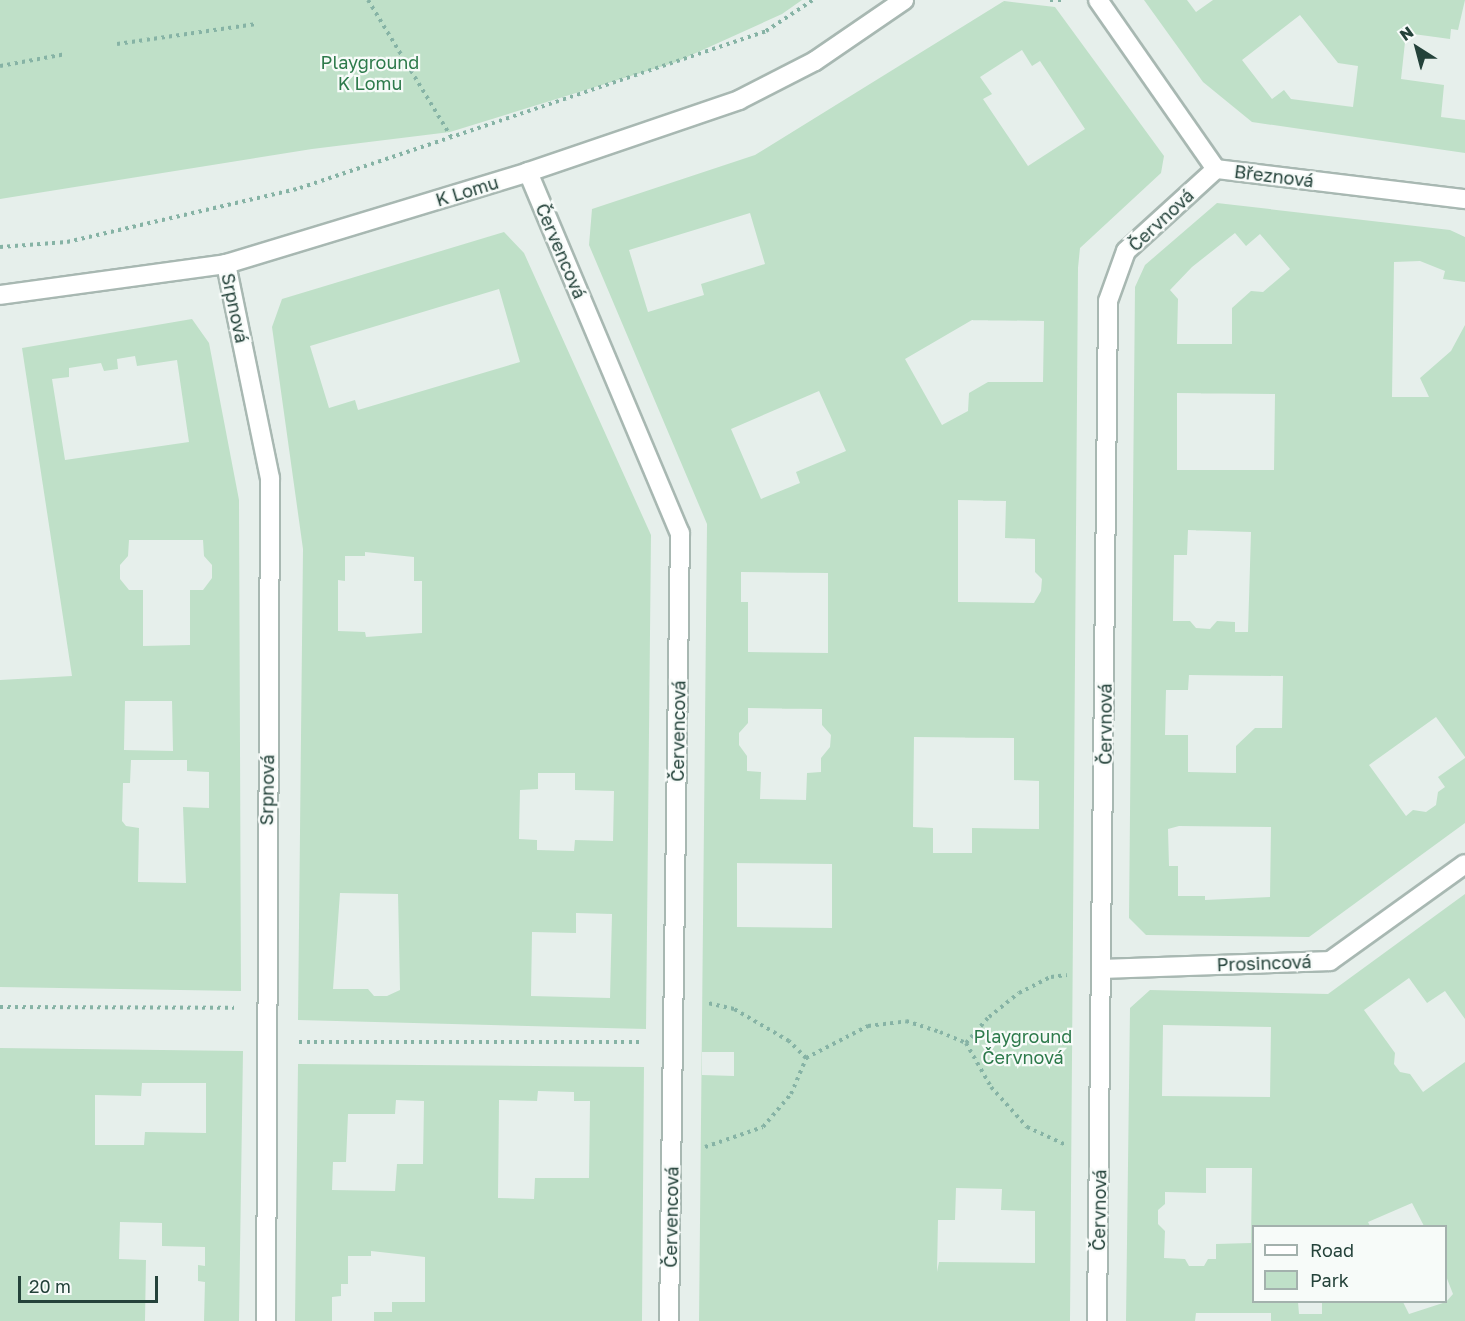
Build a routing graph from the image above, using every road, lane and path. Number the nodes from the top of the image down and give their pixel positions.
1 (368, 0) edge
2 (813, 0) edge
3 (904, 0) edge
4 (1050, 0) edge
5 (1063, 0) edge
6 (1098, 0) edge
7 (255, 24) dead end
8 (117, 44) dead end
9 (66, 54) dead end
10 (0, 66) edge
11 (452, 138) junction
12 (1216, 169) junction
13 (528, 172) junction
14 (1465, 199) edge
15 (0, 247) edge
16 (226, 264) junction
17 (0, 295) edge
18 (1465, 864) edge
19 (1104, 969) junction
20 (674, 1001) junction
21 (0, 1007) edge
22 (265, 1008) junction
23 (267, 1042) junction
24 (673, 1042) junction
25 (966, 1043) junction
26 (806, 1058) junction
27 (1100, 1151) junction
28 (672, 1154) junction
29 (266, 1321) edge
30 (669, 1321) edge
31 (1097, 1321) edge

1 - 11 path
2 - 11 path
3 - 13 street, K Lomu
4 - 5 path
6 - 12 street, Březnová
7 - 8 path
9 - 10 path
11 - 15 path
12 - 14 street, Březnová
12 - 19 street, Červnová
13 - 16 street, K Lomu
13 - 20 street, Červencová
16 - 17 street, K Lomu
16 - 22 street, Srpnová
18 - 19 street, Prosincová
19 - 25 path
19 - 27 street, Červnová
20 - 24 street, Červencová
20 - 26 path
21 - 22 path
22 - 23 street, Srpnová
23 - 24 path
23 - 29 street, Srpnová
24 - 28 street, Červencová
25 - 26 path
25 - 27 path
26 - 28 path
27 - 31 street, Červnová
28 - 30 street, Červencová

